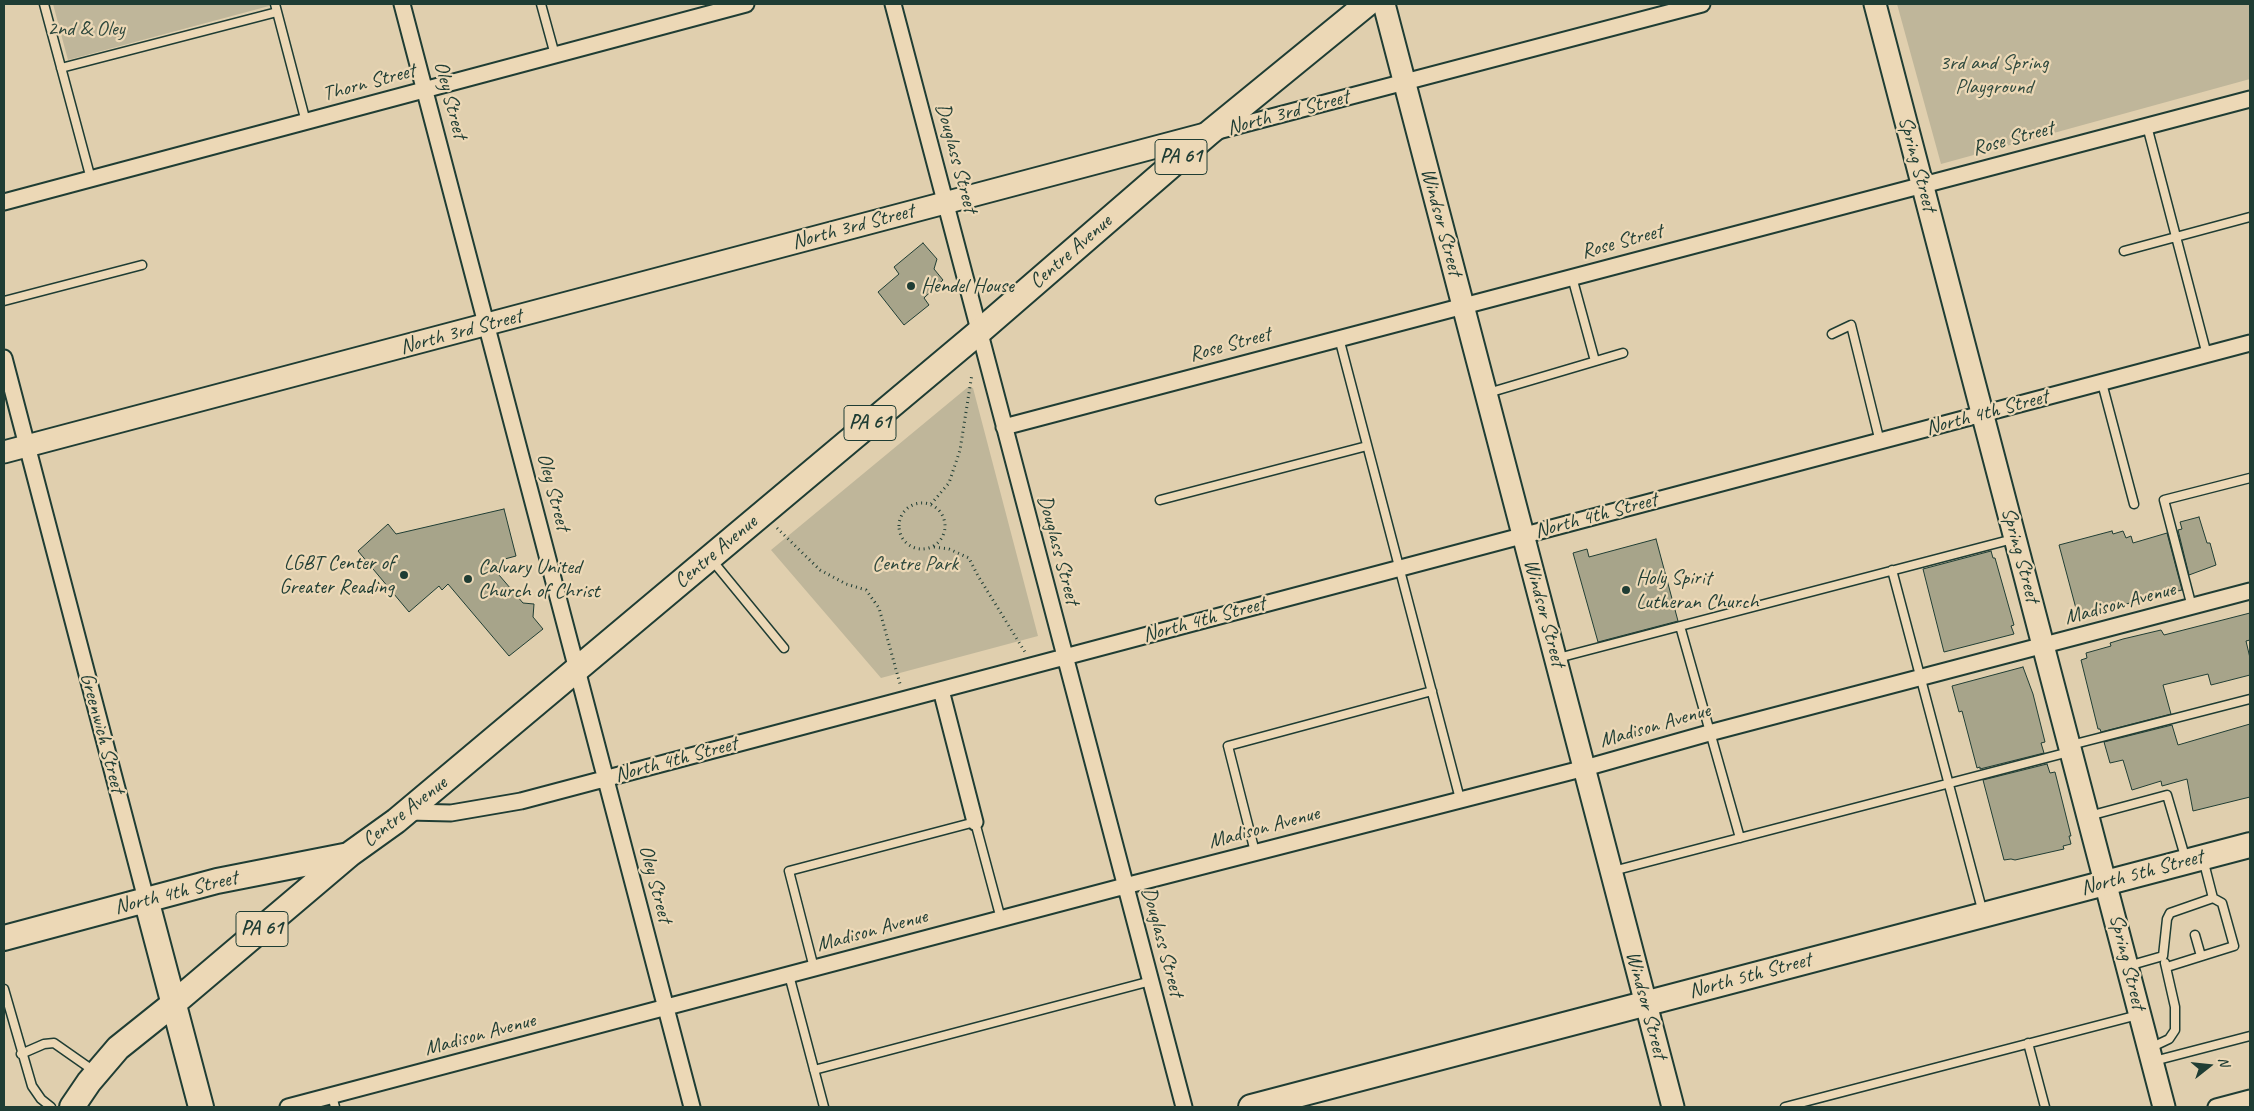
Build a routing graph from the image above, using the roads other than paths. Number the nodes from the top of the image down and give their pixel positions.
1 (44, 4) edge
2 (275, 4) edge
3 (402, 4) edge
4 (541, 4) edge
5 (746, 4) edge
6 (893, 4) edge
7 (1367, 4) edge
8 (1384, 4) edge
9 (1702, 4) edge
10 (1875, 4) edge
11 (277, 12) junction
12 (555, 55) junction
13 (61, 68) junction
14 (1404, 82) junction
15 (425, 90) junction
16 (2250, 99) edge
17 (306, 122) junction
18 (2147, 126) junction
19 (1209, 133) junction
20 (91, 179) junction
21 (1923, 185) junction
22 (4, 202) edge
23 (945, 202) junction
24 (2250, 217) edge
25 (2176, 238) junction
26 (2124, 251) dead end
27 (142, 265) dead end
28 (1572, 277) junction
29 (4, 301) edge
30 (1463, 306) junction
31 (487, 325) junction
32 (979, 332) junction
33 (1832, 334) dead end
34 (1339, 338) junction
35 (2250, 343) edge
36 (1623, 353) dead end
37 (2207, 355) junction
38 (4, 358) edge
39 (1595, 361) junction
40 (2102, 383) junction
41 (1486, 394) junction
42 (1983, 414) junction
43 (1004, 426) junction
44 (1880, 442) junction
45 (27, 446) junction
46 (1367, 446) junction
47 (4, 452) edge
48 (2250, 478) edge
49 (1160, 500) dead end
50 (2134, 504) dead end
51 (1523, 535) junction
52 (2015, 538) junction
53 (710, 558) junction
54 (1399, 568) junction
55 (1892, 570) junction
56 (2250, 591) edge
57 (2192, 607) junction
58 (1680, 626) junction
59 (2044, 645) junction
60 (784, 648) dead end
61 (1064, 657) junction
62 (1556, 658) junction
63 (577, 669) junction
64 (1920, 678) junction
65 (941, 690) junction
66 (1432, 691) junction
67 (2250, 699) edge
68 (1709, 733) junction
69 (2070, 748) junction
70 (1585, 768) junction
71 (606, 779) junction
72 (1948, 783) junction
73 (1460, 799) junction
74 (408, 812) junction
75 (2088, 816) junction
76 (976, 822) junction
77 (1740, 838) junction
78 (2250, 845) edge
79 (1255, 852) junction
80 (350, 854) junction
81 (2194, 860) junction
82 (1612, 872) junction
83 (2106, 883) junction
84 (1125, 886) junction
85 (2213, 898) junction
86 (146, 899) junction
87 (1984, 915) junction
88 (1001, 919) junction
89 (2195, 936) dead end
90 (4, 938) edge
91 (2164, 956) junction
92 (2201, 956) junction
93 (2128, 966) junction
94 (2167, 967) junction
95 (814, 968) junction
96 (789, 975) junction
97 (1151, 981) junction
98 (4, 989) edge
99 (1646, 1003) junction
100 (174, 1004) junction
101 (665, 1008) junction
102 (2140, 1014) junction
103 (2250, 1036) edge
104 (2028, 1044) junction
105 (22, 1054) junction
106 (2150, 1055) junction
107 (814, 1070) junction
108 (97, 1072) junction
109 (2250, 1098) edge
110 (333, 1102) edge
111 (51, 1107) edge
112 (72, 1107) edge
113 (201, 1107) edge
114 (288, 1107) edge
115 (692, 1107) edge
116 (824, 1107) edge
117 (1184, 1107) edge
118 (1251, 1107) edge
119 (1673, 1107) edge
120 (1785, 1107) edge
121 (2045, 1107) edge
122 (2164, 1107) edge
123 (2216, 1107) edge

1 - 13 lane
2 - 11 lane
3 - 15 street, Oley Street
4 - 12 lane
5 - 12 street, Thorn Street
6 - 23 street, Douglass Street
7 - 19 main road, Centre Avenue / PA 61
8 - 14 main road, Windsor Street
9 - 14 street, North 3rd Street
10 - 21 main road, Spring Street
11 - 13 lane
11 - 17 lane
12 - 15 street, Thorn Street
13 - 20 lane
14 - 19 street, North 3rd Street
14 - 30 main road, Windsor Street
15 - 17 street, Thorn Street
15 - 31 street, Oley Street
16 - 18 street, Rose Street
17 - 20 street, Thorn Street
18 - 21 street, Rose Street
18 - 25 lane
19 - 23 main road, North 3rd Street
19 - 32 main road, Centre Avenue / PA 61
20 - 22 street, Thorn Street
21 - 28 street, Rose Street
21 - 42 main road, Spring Street
23 - 31 main road, North 3rd Street
23 - 32 street, Douglass Street
24 - 25 lane
25 - 26 lane
25 - 37 lane
27 - 29 lane
28 - 30 street, Rose Street
28 - 39 lane
30 - 34 street, Rose Street
30 - 41 main road, Windsor Street
31 - 45 main road, North 3rd Street
31 - 63 street, Oley Street
32 - 43 street, Douglass Street
32 - 53 main road, Centre Avenue / PA 61
33 - 44 lane
34 - 43 street, Rose Street
34 - 46 lane
35 - 37 street, North 4th Street
36 - 39 lane
37 - 40 street, North 4th Street
38 - 45 street, Greenwich Street
39 - 41 lane
40 - 42 street, North 4th Street
40 - 50 lane
41 - 51 main road, Windsor Street
42 - 44 street, North 4th Street
42 - 52 main road, Spring Street
43 - 61 street, Douglass Street
44 - 51 street, North 4th Street
45 - 47 main road, North 3rd Street
45 - 86 street, Greenwich Street
46 - 49 lane
46 - 54 lane
48 - 57 lane
51 - 54 street, North 4th Street
51 - 62 main road, Windsor Street
52 - 55 lane
52 - 59 main road, Spring Street
53 - 60 lane
53 - 63 main road, Centre Avenue / PA 61
54 - 61 street, North 4th Street
54 - 66 lane
55 - 58 lane
55 - 64 lane
56 - 57 street, Madison Avenue
57 - 59 street, Madison Avenue
58 - 62 lane
58 - 68 lane
59 - 64 street, Madison Avenue
59 - 69 main road, Spring Street
61 - 65 street, North 4th Street
61 - 84 street, Douglass Street
62 - 70 main road, Windsor Street
63 - 71 street, Oley Street
63 - 74 main road, Centre Avenue / PA 61
64 - 68 street, Madison Avenue
64 - 72 lane
65 - 71 street, North 4th Street
65 - 76 street
66 - 73 lane
66 - 79 lane
67 - 69 lane
68 - 70 street, Madison Avenue
68 - 77 lane
69 - 72 lane
69 - 75 main road, Spring Street
70 - 73 street, Madison Avenue
70 - 82 main road, Windsor Street
71 - 74 street, North 4th Street
71 - 101 street, Oley Street
72 - 77 lane
72 - 87 lane
73 - 79 street, Madison Avenue
74 - 80 main road, Centre Avenue / PA 61
75 - 81 lane
75 - 83 main road, Spring Street
76 - 88 lane
76 - 95 lane
77 - 82 lane
78 - 81 main road, North 5th Street
79 - 84 street, Madison Avenue
80 - 86 main road, North 4th Street / PA 61
80 - 100 main road, Centre Avenue / PA 61
81 - 83 main road, North 5th Street
81 - 85 lane
82 - 99 main road, Windsor Street
83 - 87 main road, North 5th Street
83 - 93 main road, Spring Street
84 - 88 street, Madison Avenue
84 - 97 street, Douglass Street
85 - 91 lane
85 - 92 lane
86 - 90 main road, North 4th Street
86 - 100 main road, Greenwich Street
87 - 99 main road, North 5th Street
88 - 95 street, Madison Avenue
89 - 92 lane
91 - 93 lane
91 - 94 lane
92 - 94 lane
93 - 102 main road, Spring Street
94 - 106 lane
95 - 96 street, Madison Avenue
96 - 101 street, Madison Avenue
96 - 107 lane
97 - 107 lane
97 - 117 street, Douglass Street
98 - 105 lane
99 - 118 main road, North 5th Street
99 - 119 main road, Windsor Street
100 - 108 main road, Centre Avenue
100 - 113 main road, Greenwich Street
101 - 110 street, Madison Avenue
101 - 115 street, Oley Street
102 - 104 lane
102 - 106 main road, Spring Street
103 - 106 lane
104 - 120 lane
104 - 121 lane
105 - 108 lane
105 - 111 lane
106 - 122 main road, Spring Street
107 - 116 lane
108 - 112 main road, Centre Avenue
109 - 123 street
110 - 114 street, Madison Avenue

